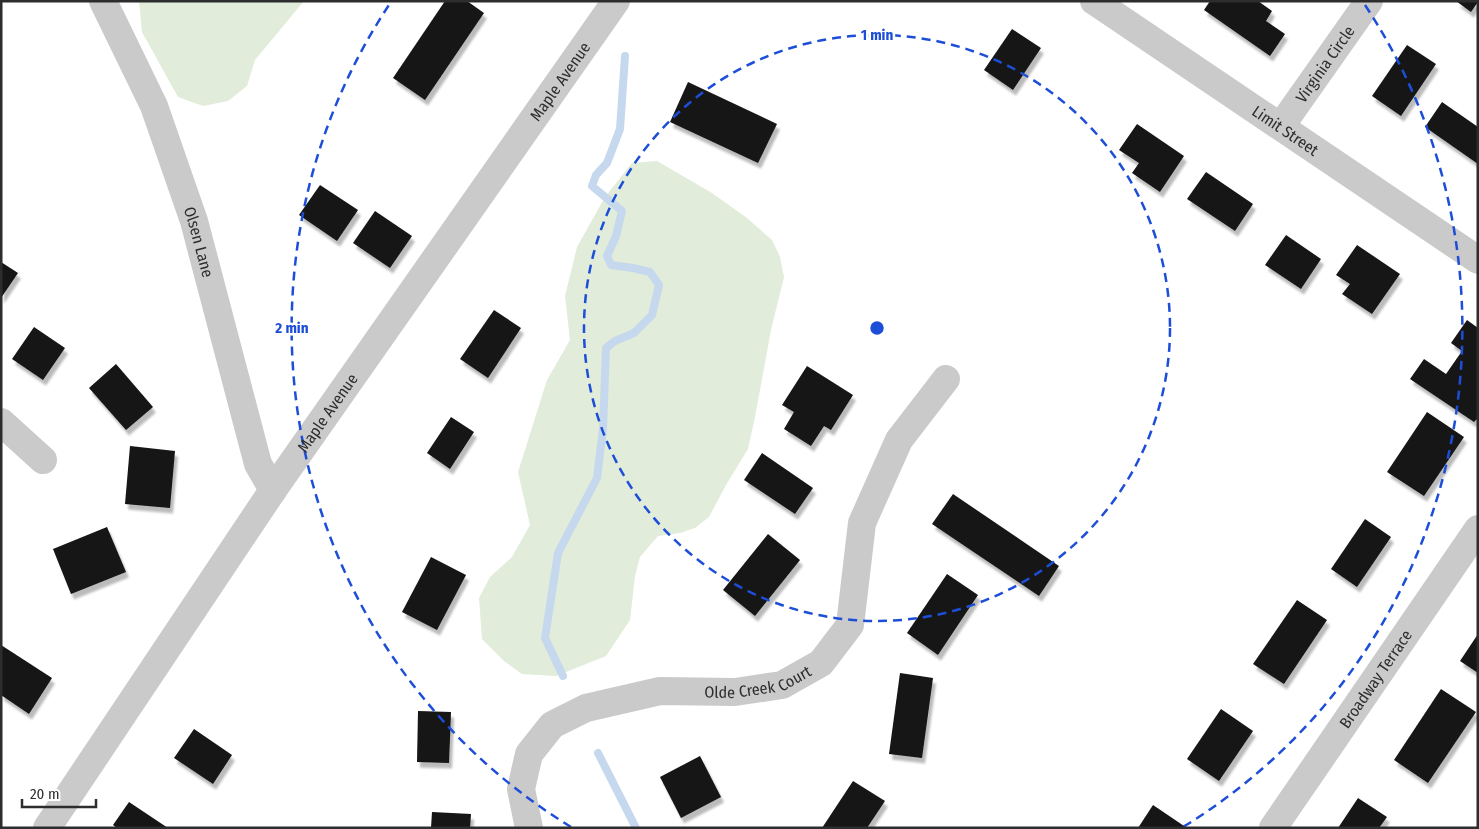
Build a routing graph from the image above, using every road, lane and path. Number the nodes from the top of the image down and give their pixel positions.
1 (103, 1) edge
2 (616, 1) edge
3 (1094, 1) edge
4 (1369, 1) edge
5 (1281, 126) junction
6 (1478, 260) edge
7 (946, 379) dead end
8 (1, 422) edge
9 (43, 460) dead end
10 (273, 490) junction
11 (1478, 529) edge
12 (47, 828) edge
13 (529, 828) edge
14 (1272, 828) edge

1 - 10 street, Olsen Lane
2 - 10 street, Maple Avenue
3 - 5 street, Limit Street
4 - 5 street, Virginia Circle
5 - 6 street, Limit Street
7 - 13 street, Olde Creek Court
8 - 9 street
10 - 12 street, Maple Avenue
11 - 14 street, Broadway Terrace

